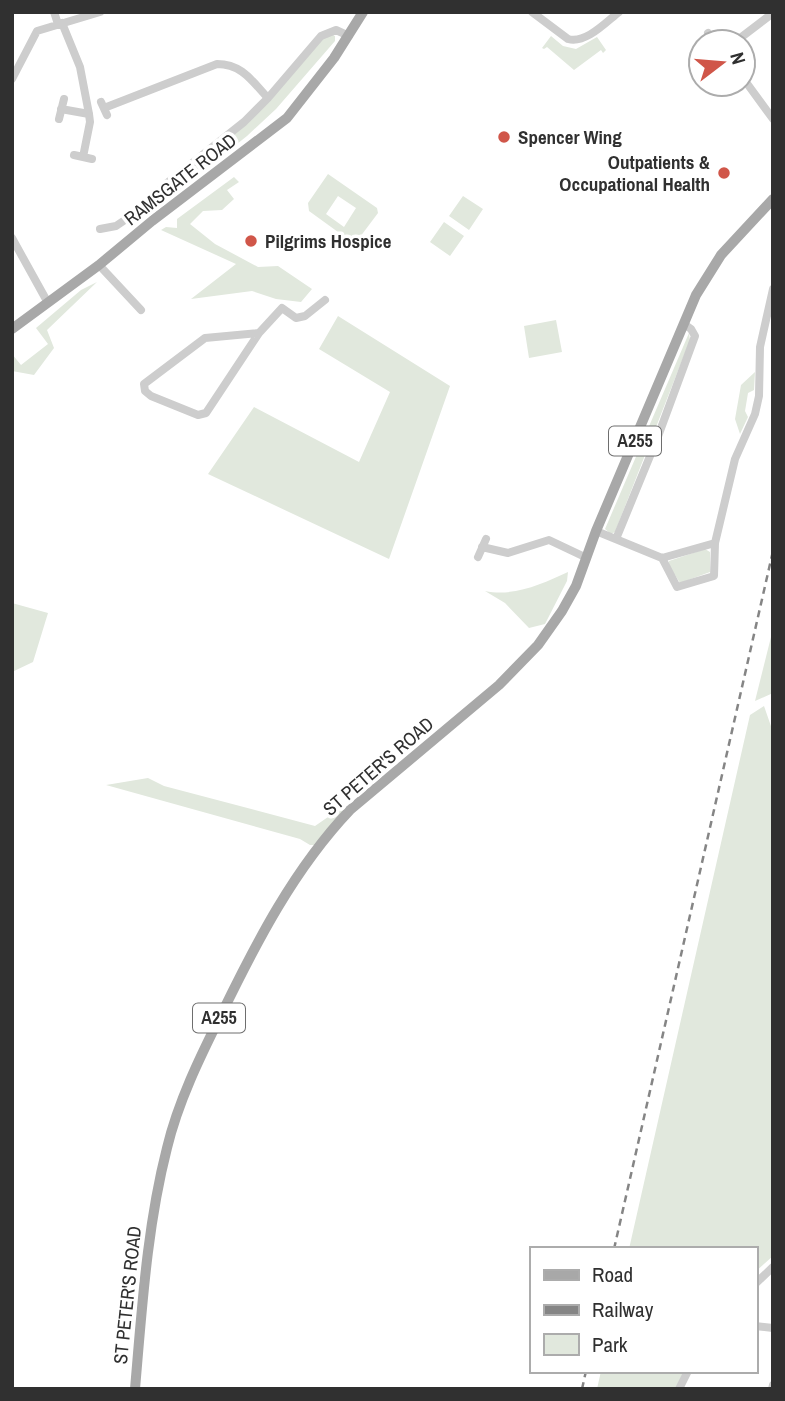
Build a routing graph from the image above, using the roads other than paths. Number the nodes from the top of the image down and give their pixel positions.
1 (54, 12) edge
2 (100, 12) edge
3 (363, 12) edge
4 (532, 12) edge
5 (619, 12) edge
6 (773, 13) edge
7 (60, 24) junction
8 (753, 28) edge
9 (349, 36) junction
10 (12, 79) edge
11 (757, 97) edge
12 (268, 98) junction
13 (64, 99) dead end
14 (104, 108) dead end
15 (61, 109) junction
16 (89, 114) junction
17 (59, 119) dead end
18 (773, 119) edge
19 (83, 157) dead end
20 (773, 199) edge
21 (100, 229) dead end
22 (12, 238) edge
23 (99, 265) junction
24 (773, 289) edge
25 (325, 300) dead end
26 (48, 303) junction
27 (141, 310) dead end
28 (684, 324) junction
29 (12, 329) edge
30 (259, 333) junction
31 (596, 531) junction
32 (616, 539) junction
33 (715, 543) junction
34 (478, 556) dead end
35 (587, 558) junction
36 (662, 558) junction
37 (773, 1267) edge
38 (757, 1282) edge
39 (687, 1373) edge
40 (135, 1389) edge
41 (679, 1389) edge

1 - 7 street
2 - 7 street
3 - 9 main road, RAMSGATE ROAD
4 - 5 street
6 - 8 street
7 - 10 street
7 - 16 street
9 - 12 street, RAMSGATE ROAD
9 - 23 main road, RAMSGATE ROAD
11 - 18 street
12 - 14 street
12 - 21 street, RAMSGATE ROAD
13 - 15 street
15 - 16 street
15 - 17 street
16 - 19 street
20 - 28 main road, ST PETER'S ROAD / A255
22 - 26 street
23 - 26 main road, RAMSGATE ROAD
23 - 27 street
24 - 33 street
25 - 30 street
26 - 29 main road, RAMSGATE ROAD
28 - 31 main road, ST PETER'S ROAD / A255
28 - 32 street
30 - 30 street
31 - 32 street
31 - 35 main road, ST PETER'S ROAD / A255
32 - 36 street
33 - 36 street
33 - 36 street
34 - 35 street
35 - 40 main road, ST PETER'S ROAD / A255
37 - 38 street
39 - 41 street

